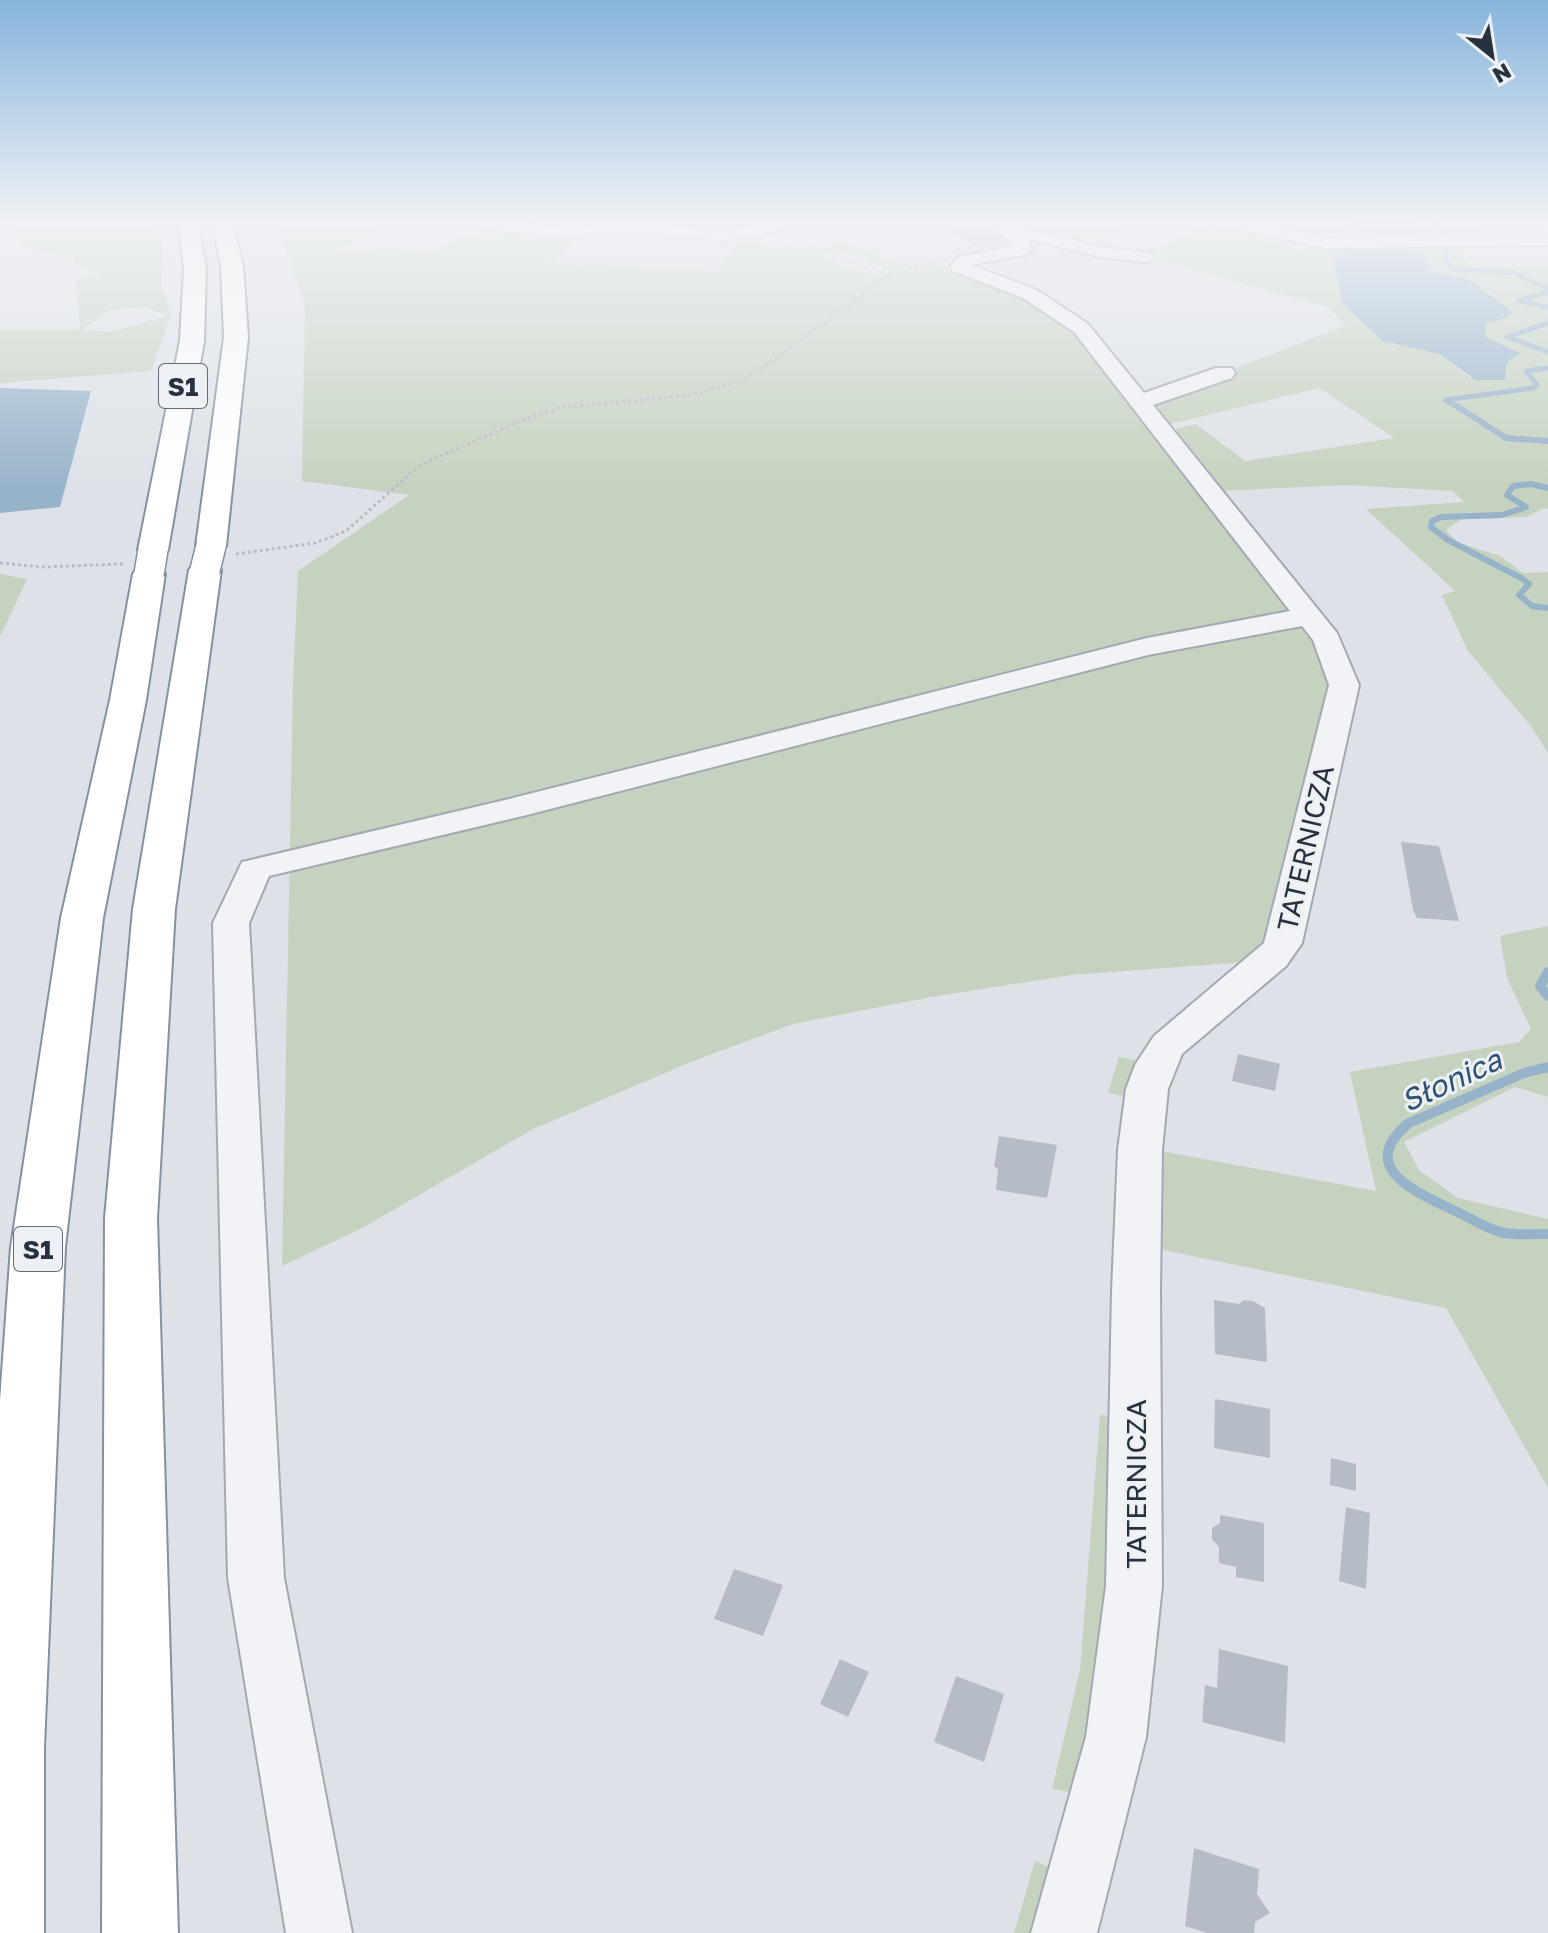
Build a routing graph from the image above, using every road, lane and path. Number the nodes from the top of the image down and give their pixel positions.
1 (193, 310) edge
2 (234, 310) edge
3 (841, 310) edge
4 (1056, 310) edge
5 (1224, 373) dead end
6 (1139, 402) junction
7 (215, 557) junction
8 (0, 563) edge
9 (146, 563) junction
10 (1308, 616) junction
11 (6, 1933) edge
12 (140, 1933) edge
13 (319, 1933) edge
14 (1064, 1933) edge

1 - 9 highway, S1
2 - 7 highway, S1
3 - 7 path
4 - 6 street, TATERNICZA
5 - 6 street
6 - 10 street, TATERNICZA
7 - 12 highway, S1
8 - 9 path
9 - 11 highway, S1
10 - 13 street
10 - 14 street, TATERNICZA

